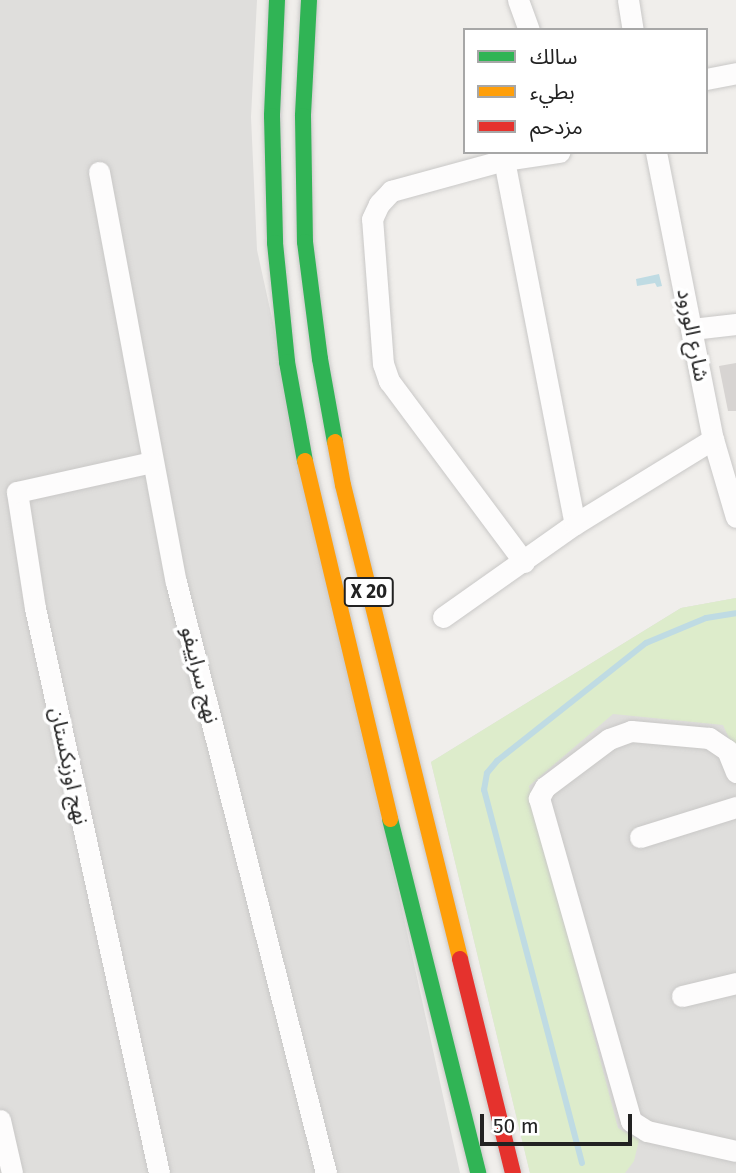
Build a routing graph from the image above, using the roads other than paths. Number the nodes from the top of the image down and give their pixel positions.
1 (277, 0) edge
2 (309, 0) edge
3 (518, 0) edge
4 (628, 0) edge
5 (528, 28) edge
6 (634, 28) edge
7 (736, 73) edge
8 (708, 79) edge
9 (545, 154) edge
10 (656, 154) edge
11 (504, 160) junction
12 (99, 172) dead end
13 (736, 324) edge
14 (692, 329) junction
15 (713, 439) junction
16 (152, 462) junction
17 (9, 489) edge
18 (736, 517) edge
19 (575, 524) junction
20 (524, 562) junction
21 (443, 617) dead end
22 (736, 772) edge
23 (736, 807) edge
24 (640, 837) dead end
25 (736, 983) edge
26 (682, 996) dead end
27 (0, 1120) edge
28 (736, 1151) edge
29 (12, 1173) edge
30 (159, 1173) edge
31 (326, 1173) edge
32 (478, 1173) edge
33 (513, 1173) edge

1 - 32 highway, X 20
2 - 33 highway, X 20
3 - 5 street
4 - 6 street
7 - 8 street
9 - 11 street
10 - 14 street, شارع الورود
11 - 19 street
11 - 20 street
12 - 16 street, نهج سراييفو
13 - 14 street
14 - 15 street, شارع الورود
15 - 18 street, شارع الورود
15 - 19 street
16 - 17 street, نهج اوزبكستان
16 - 31 street, نهج سراييفو
17 - 30 street, نهج اوزبكستان
19 - 20 street
20 - 21 street
22 - 28 street
23 - 24 street
25 - 26 street
27 - 29 street

